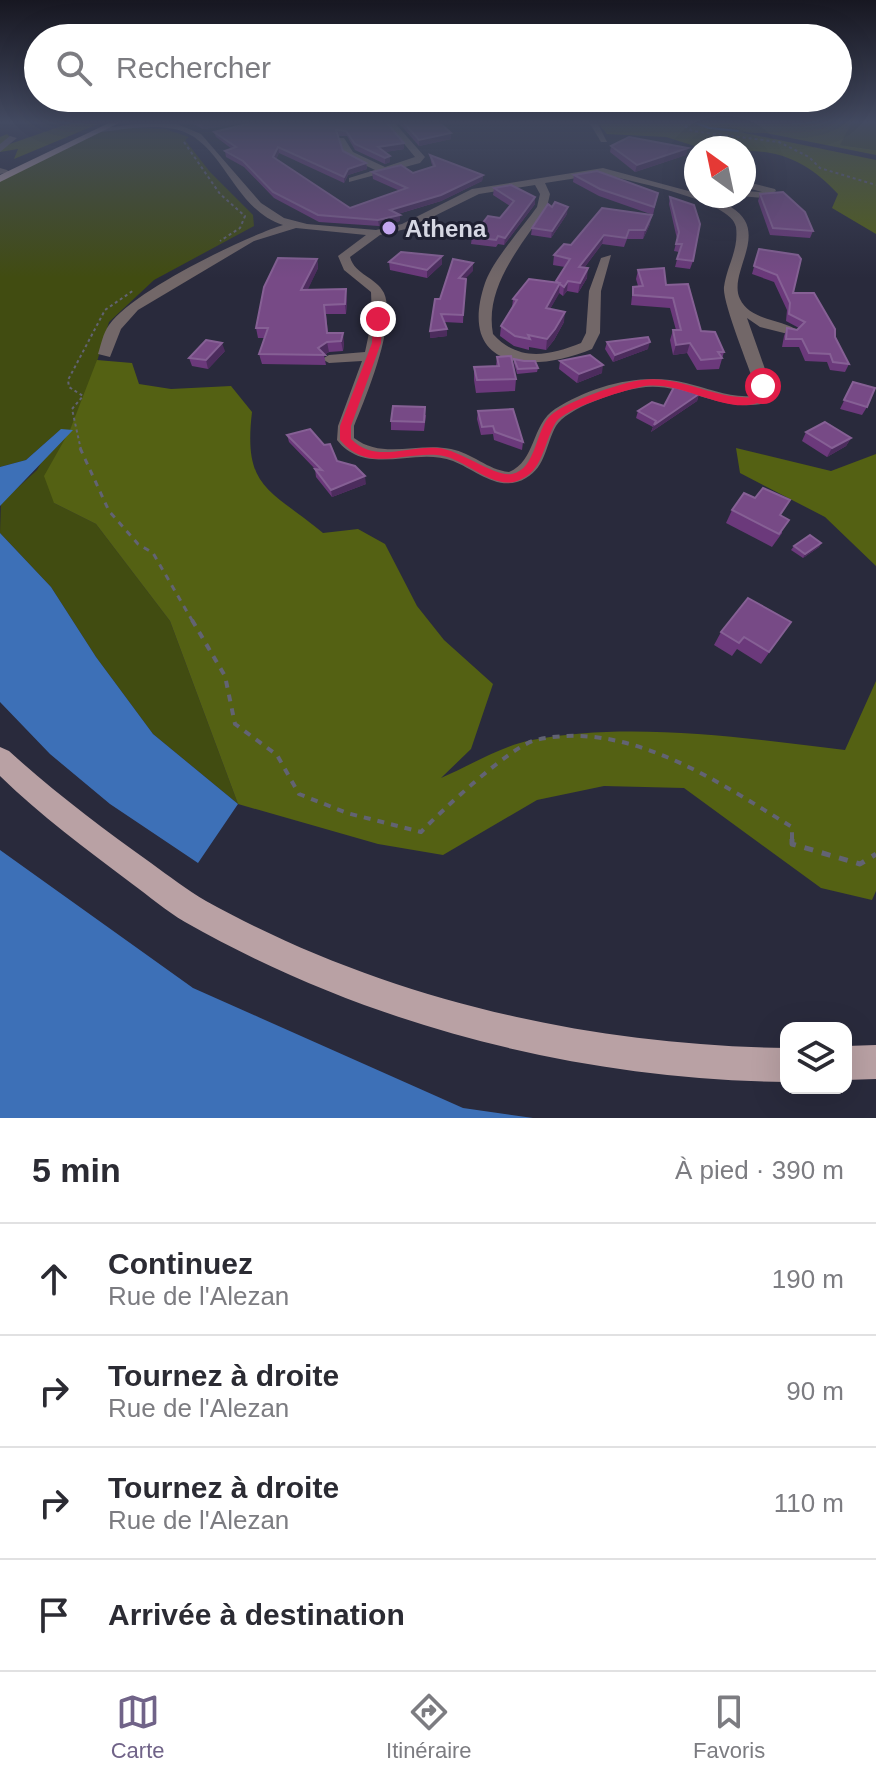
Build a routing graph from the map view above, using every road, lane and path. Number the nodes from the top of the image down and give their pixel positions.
1 (206, 174) edge
2 (229, 174) edge
3 (373, 174) edge
4 (580, 174) edge
5 (614, 174) edge
6 (840, 174) edge
7 (352, 180) dead end
8 (538, 180) junction
9 (876, 185) edge
10 (756, 186) edge
11 (684, 192) edge
12 (756, 194) edge
13 (729, 208) edge
14 (295, 225) junction
15 (376, 233) junction
16 (214, 244) dead end
17 (607, 258) dead end
18 (141, 286) dead end
19 (735, 305) junction
20 (792, 331) edge
21 (105, 354) dead end
22 (372, 356) junction
23 (329, 359) dead end
24 (0, 759) edge
25 (876, 854) edge
26 (876, 1062) edge
27 (852, 1063) edge
28 (780, 1065) edge

1 - 16 path
2 - 14 street
3 - 7 street
4 - 8 street
5 - 11 street
6 - 9 path
8 - 15 street
8 - 17 street
10 - 12 street
13 - 19 street
14 - 15 street
14 - 21 street
15 - 22 street
18 - 25 path
19 - 20 street
19 - 22 street
22 - 23 street
24 - 28 main road
26 - 27 main road

